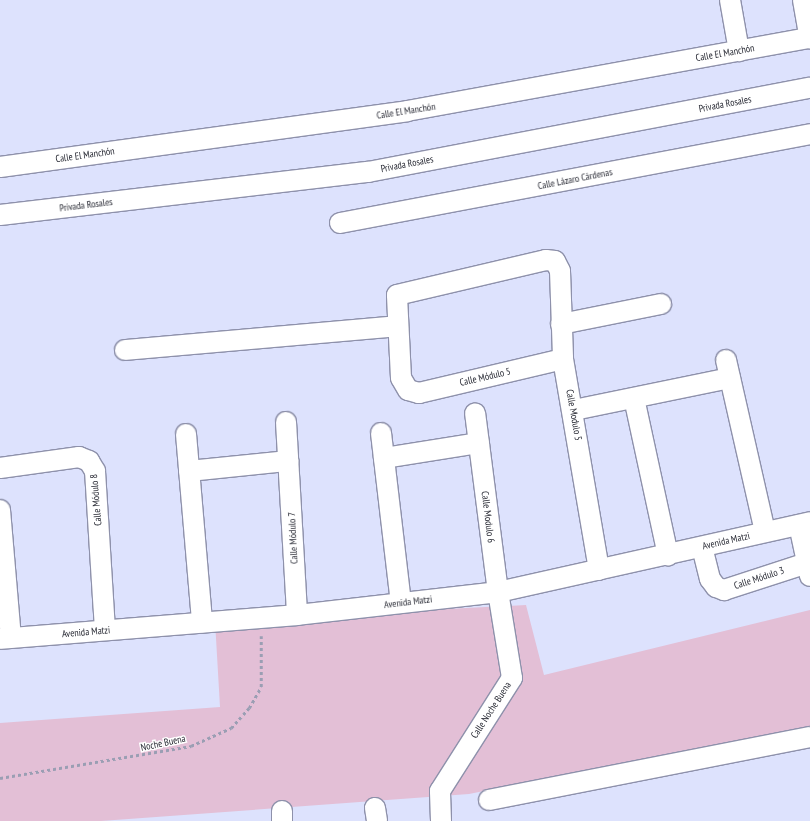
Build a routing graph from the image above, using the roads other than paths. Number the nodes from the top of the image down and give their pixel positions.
1 (730, 0) edge
2 (803, 0) edge
3 (810, 38) edge
4 (739, 51) junction
5 (810, 88) edge
6 (810, 134) edge
7 (0, 167) edge
8 (0, 215) edge
9 (340, 223) dead end
10 (661, 304) dead end
11 (561, 324) junction
12 (398, 326) junction
13 (125, 350) dead end
14 (563, 359) junction
15 (634, 398) junction
16 (574, 410) junction
17 (475, 413) dead end
18 (286, 422) dead end
19 (381, 432) dead end
20 (186, 434) dead end
21 (479, 443) junction
22 (384, 458) junction
23 (288, 461) junction
24 (0, 468) edge
25 (189, 471) junction
26 (0, 510) edge
27 (804, 524) edge
28 (765, 532) junction
29 (702, 547) junction
30 (668, 555) junction
31 (809, 569) edge
32 (599, 570) junction
33 (498, 592) junction
34 (401, 603) junction
35 (297, 615) junction
36 (202, 622) junction
37 (105, 630) junction
38 (6, 639) edge
39 (810, 737) edge
40 (489, 800) dead end
41 (441, 821) edge

1 - 4 street
2 - 3 street
3 - 4 street, Calle El Manchón
4 - 7 street, Calle El Manchón
5 - 8 street, Privada Rosales
6 - 9 street, Calle Lázaro Cárdenas
10 - 11 street
11 - 12 street, Calle Modulo 5
11 - 14 street, Calle Modulo 5
12 - 13 street
12 - 14 street, Calle Módulo 5
14 - 16 street, Calle Modulo 5
15 - 16 street
15 - 28 street
15 - 30 street
16 - 32 street, Calle Modulo 5
17 - 21 street, Calle Modulo 6
18 - 23 street, Calle Módulo 7
19 - 22 street
20 - 25 street
21 - 22 street
21 - 33 street, Calle Modulo 6
22 - 34 street
23 - 25 street
23 - 35 street, Calle Módulo 7
24 - 37 street, Calle Módulo 8
25 - 36 street
26 - 38 street
27 - 28 street, Avenida Matzi
27 - 31 street, Calle Módulo 3
28 - 29 street, Avenida Matzi
29 - 30 street, Avenida Matzi
29 - 31 street, Calle Módulo 3
30 - 32 street, Avenida Matzi
32 - 33 street, Avenida Matzi
33 - 34 street, Avenida Matzi
33 - 41 street, Calle Noche Buena
34 - 35 street, Avenida Matzi
35 - 36 street, Avenida Matzi
36 - 37 street, Avenida Matzi
37 - 38 street, Avenida Matzi
39 - 40 street

